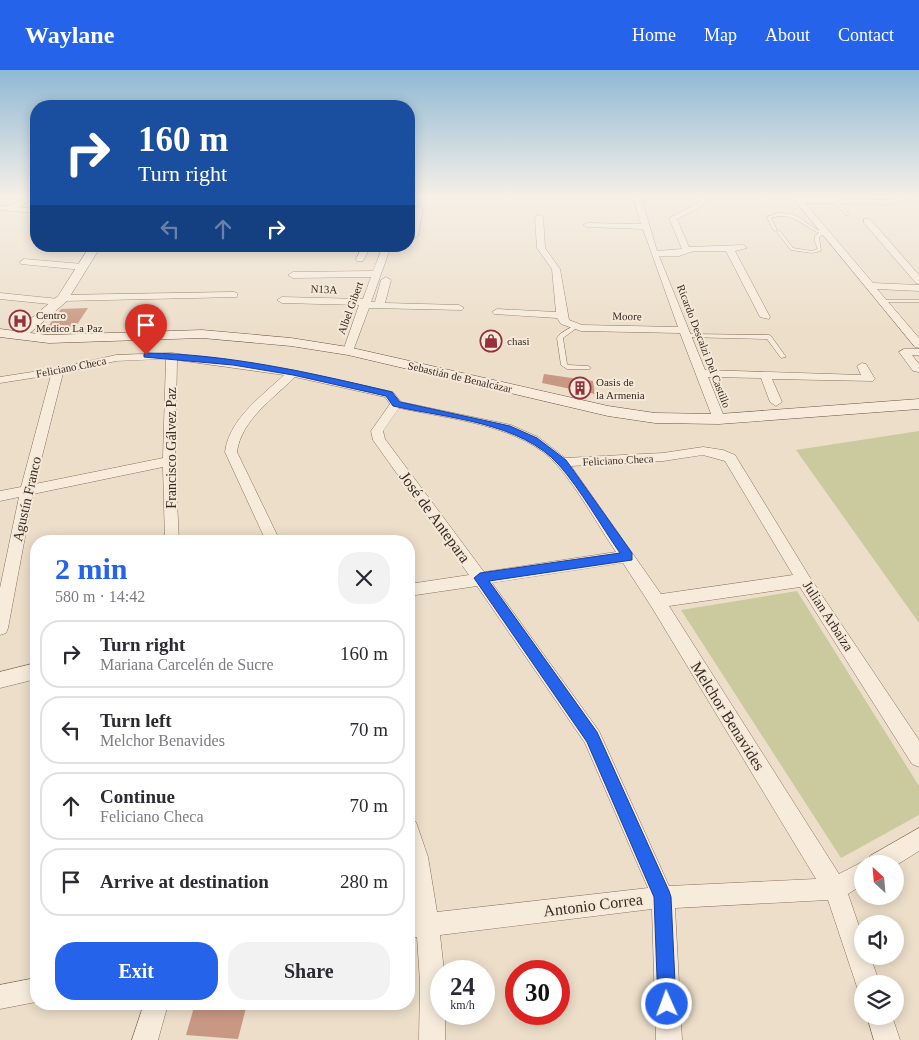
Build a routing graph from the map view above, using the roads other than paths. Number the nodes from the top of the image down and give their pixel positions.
1 (541, 242) edge
2 (651, 242) edge
3 (681, 242) edge
4 (786, 242) edge
5 (817, 242) edge
6 (831, 242) edge
7 (885, 242) edge
8 (729, 248) junction
9 (743, 248) dead end
10 (684, 250) junction
11 (654, 251) junction
12 (92, 252) edge
13 (364, 252) edge
14 (385, 252) edge
15 (360, 259) dead end
16 (24, 262) dead end
17 (82, 267) junction
18 (293, 274) dead end
19 (376, 274) junction
20 (386, 280) dead end
21 (919, 281) edge
22 (871, 286) junction
23 (919, 288) edge
24 (234, 295) dead end
25 (0, 296) edge
26 (61, 300) junction
27 (282, 300) dead end
28 (883, 301) junction
29 (919, 301) edge
30 (364, 304) junction
31 (379, 306) junction
32 (459, 308) dead end
33 (497, 312) dead end
34 (562, 315) junction
35 (765, 317) dead end
36 (572, 326) junction
37 (0, 333) edge
38 (686, 333) junction
39 (18, 336) junction
40 (915, 336) edge
41 (919, 345) edge
42 (348, 351) junction
43 (919, 352) edge
44 (172, 356) junction
45 (783, 357) dead end
46 (862, 366) dead end
47 (588, 368) dead end
48 (917, 370) dead end
49 (58, 371) junction
50 (293, 373) junction
51 (701, 373) junction
52 (765, 375) junction
53 (0, 380) edge
54 (776, 402) dead end
55 (396, 404) junction
56 (919, 404) edge
57 (719, 419) junction
58 (169, 461) junction
59 (562, 462) junction
60 (740, 473) joint
61 (27, 490) junction
62 (0, 496) edge
63 (172, 535) edge
64 (270, 535) edge
65 (628, 556) junction
66 (480, 578) junction
67 (804, 580) junction
68 (415, 589) edge
69 (657, 601) junction
70 (0, 628) edge
71 (30, 672) edge
72 (0, 680) edge
73 (919, 757) edge
74 (919, 839) edge
75 (415, 847) edge
76 (893, 855) edge
77 (854, 878) edge
78 (835, 890) junction
79 (663, 897) junction
80 (419, 925) edge
81 (865, 975) edge
82 (30, 991) edge
83 (0, 997) edge
84 (154, 1010) edge
85 (882, 1025) edge
86 (145, 1040) edge
87 (432, 1040) edge
88 (668, 1040) edge
89 (887, 1040) edge

1 - 34 street
2 - 11 street, Ricardo Descalzi Del Castillo
3 - 10 street
4 - 5 lane
6 - 22 street
7 - 21 street
8 - 9 street
8 - 10 street
8 - 35 street
10 - 11 street
11 - 38 street, Ricardo Descalzi Del Castillo
12 - 17 main road
13 - 15 street
14 - 19 street, Albel Gibert
16 - 17 street
17 - 26 main road
18 - 19 street
19 - 30 street, Albel Gibert
20 - 31 street
22 - 23 street
22 - 28 street
24 - 26 street
25 - 26 street
26 - 39 main road
27 - 30 street, N13A
28 - 29 lane
28 - 40 street
30 - 31 street, N13A
30 - 42 street, Albel Gibert
31 - 32 street, N13A
33 - 34 street
34 - 36 street
36 - 38 street, Moore
36 - 47 lane
37 - 39 main road, Sebastián de Benalcázar
38 - 45 lane
38 - 51 street, Ricardo Descalzi Del Castillo
39 - 42 main road, Sebastián de Benalcázar
40 - 41 street
42 - 57 main road, Sebastián de Benalcázar
43 - 48 street
44 - 49 street, Feliciano Checa
44 - 50 street, Feliciano Checa
44 - 58 street, Francisco Gálvez Paz
46 - 52 street
49 - 53 street, Feliciano Checa
49 - 61 street, Agustín Franco
50 - 55 street, Feliciano Checa
50 - 64 street
51 - 52 street
51 - 57 street, Ricardo Descalzi Del Castillo
52 - 54 street
55 - 59 street, Feliciano Checa
55 - 66 street, José de Antepara
56 - 57 main road, Sebastián de Benalcázar
58 - 61 street
58 - 63 street, Francisco Gálvez Paz
59 - 60 street, Feliciano Checa
59 - 65 street, Melchor Benavides
60 - 67 street, Julian Arbaiza
61 - 62 street
61 - 70 street, Agustín Franco
65 - 66 street
65 - 69 street, Melchor Benavides
66 - 68 street
66 - 79 street, José de Antepara
67 - 69 street
67 - 73 street, Julian Arbaiza
69 - 78 street, Melchor Benavides
71 - 72 street
74 - 76 street
75 - 80 street
77 - 78 street, Antonio Correa
78 - 79 street, Antonio Correa
78 - 81 street, Melchor Benavides
79 - 80 street, Antonio Correa
79 - 88 street, José de Antepara
80 - 87 street
82 - 83 street
84 - 86 street
85 - 89 street

